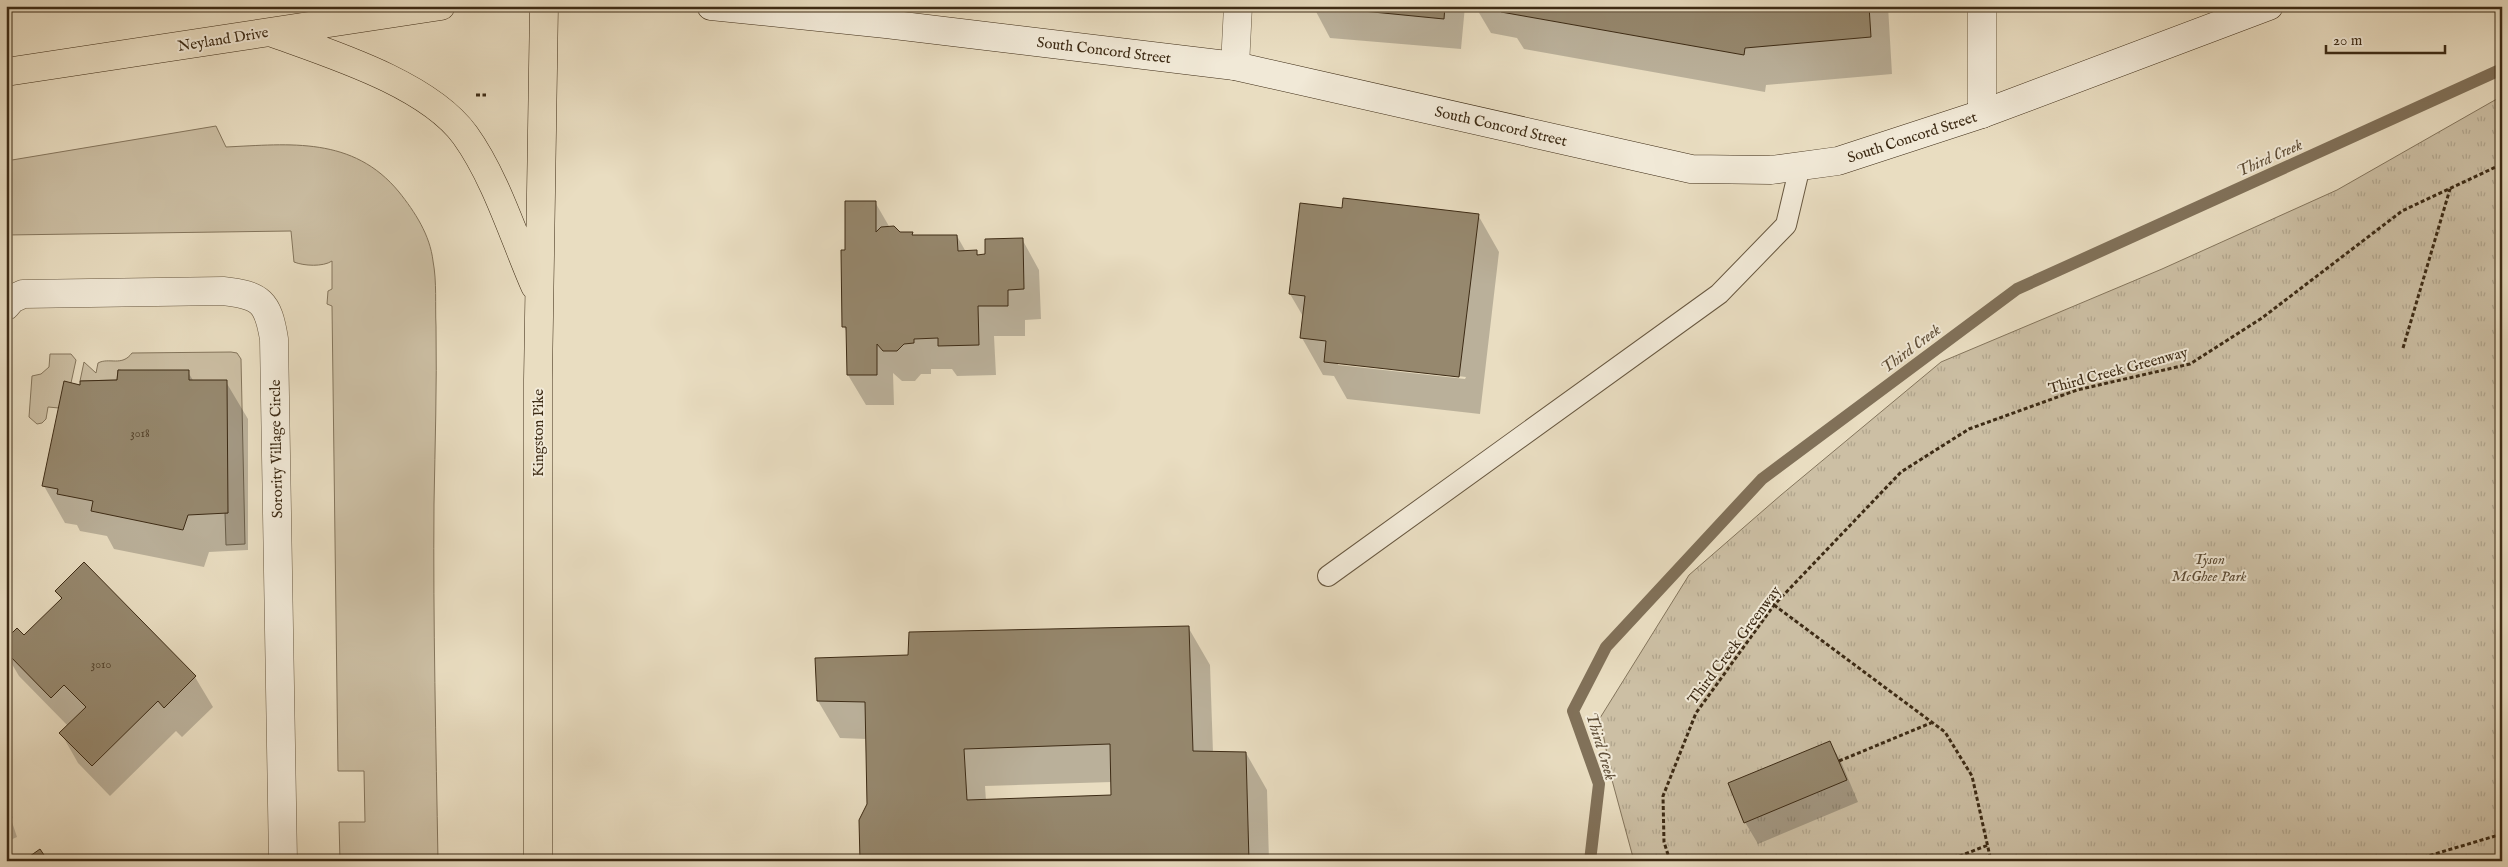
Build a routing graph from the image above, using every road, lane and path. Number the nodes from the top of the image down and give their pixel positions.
1 (441, 6) edge
2 (544, 6) edge
3 (711, 6) edge
4 (1238, 6) edge
5 (1982, 6) edge
6 (2269, 6) edge
7 (270, 31) junction
8 (1235, 66) junction
9 (6, 72) edge
10 (1982, 114) junction
11 (2502, 164) edge
12 (1800, 166) junction
13 (2450, 188) junction
14 (539, 296) junction
15 (6, 306) edge
16 (2403, 348) dead end
17 (1328, 576) dead end
18 (1774, 606) junction
19 (1932, 722) junction
20 (1839, 761) dead end
21 (2502, 834) edge
22 (1988, 845) junction
23 (283, 861) edge
24 (538, 861) edge
25 (1670, 861) edge
26 (1947, 861) edge
27 (1991, 861) edge
28 (2411, 861) edge

1 - 7 main road, Neyland Drive
2 - 14 main road, Kingston Pike
3 - 8 street, South Concord Street
4 - 8 street
5 - 10 street
6 - 10 street, South Concord Street
7 - 9 main road, Neyland Drive
7 - 14 main road
8 - 12 street, South Concord Street
10 - 12 street, South Concord Street
11 - 13 path, Third Creek Greenway
12 - 17 lane
13 - 16 path
13 - 18 path, Third Creek Greenway
14 - 24 main road, Kingston Pike
15 - 23 street, Sorority Village Circle
18 - 19 path
18 - 25 path, Third Creek Greenway
19 - 20 path
19 - 22 path
21 - 28 path
22 - 26 path
22 - 27 path

